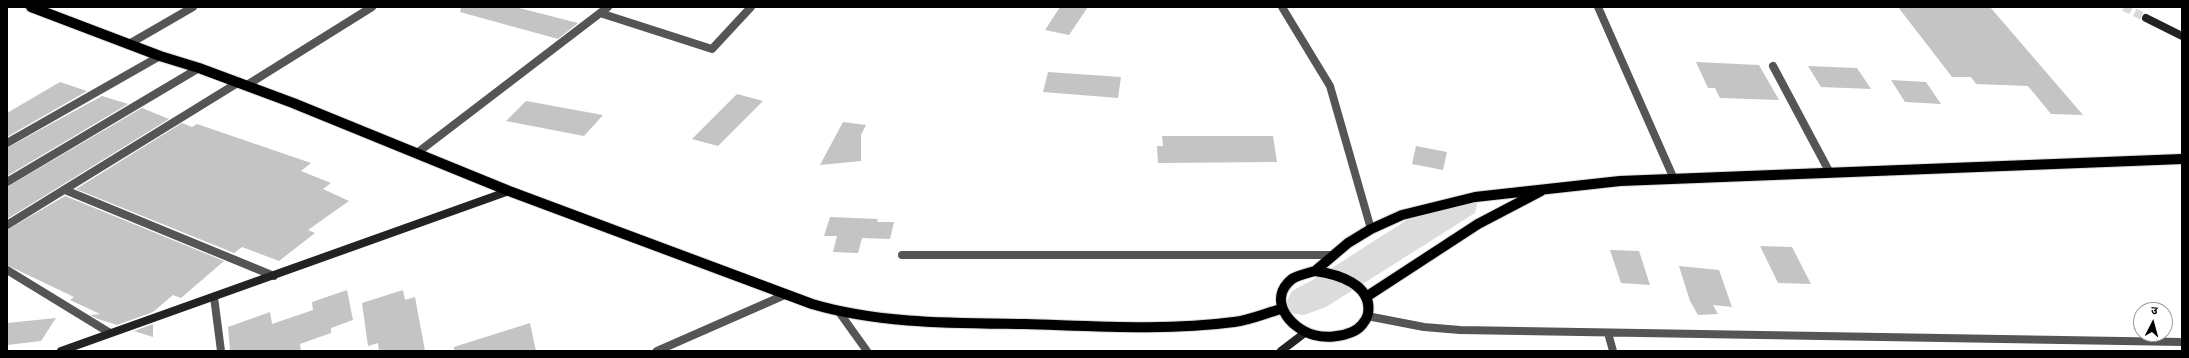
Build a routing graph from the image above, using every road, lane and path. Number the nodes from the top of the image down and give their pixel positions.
1 (31, 7) edge
2 (193, 7) edge
3 (372, 7) edge
4 (608, 7) edge
5 (751, 7) edge
6 (1282, 7) edge
7 (1598, 7) edge
8 (600, 13) junction
9 (2146, 18) tunnel mouth
10 (2182, 36) edge
11 (129, 44) junction
12 (160, 56) junction
13 (1773, 66) dead end
14 (199, 68) junction
15 (243, 84) junction
16 (7, 143) edge
17 (417, 153) junction
18 (2182, 160) edge
19 (1830, 173) junction
20 (1674, 179) junction
21 (7, 182) edge
22 (1546, 189) junction
23 (65, 190) junction
24 (510, 191) junction
25 (7, 225) edge
26 (1371, 229) junction
27 (902, 255) dead end
28 (1334, 255) junction
29 (7, 270) edge
30 (1315, 271) junction
31 (274, 276) junction
32 (787, 294) junction
33 (214, 297) junction
34 (1366, 297) junction
35 (1281, 309) junction
36 (838, 312) junction
37 (1368, 316) junction
38 (1306, 332) junction
39 (110, 333) junction
40 (1608, 333) junction
41 (2182, 342) edge
42 (61, 351) edge
43 (221, 351) edge
44 (657, 351) edge
45 (867, 351) edge
46 (1281, 351) edge
47 (1614, 351) edge

1 - 11 main road
2 - 11 street
3 - 15 street
4 - 8 street
5 - 8 street
6 - 26 street
7 - 20 street
8 - 17 street
9 - 10 street
11 - 12 main road
12 - 14 main road
12 - 16 street
13 - 19 street
14 - 15 main road
14 - 21 street
15 - 17 main road
15 - 23 street
17 - 24 main road
18 - 19 main road
19 - 20 main road
20 - 22 main road
22 - 26 main road
22 - 34 main road
23 - 25 street
23 - 31 street
24 - 31 street
24 - 32 main road
26 - 28 main road
27 - 28 street
28 - 30 main road
29 - 39 street
30 - 34 main road
30 - 35 main road
31 - 33 street
32 - 36 main road
32 - 44 street
33 - 39 street
33 - 43 street
34 - 37 main road
35 - 36 main road
35 - 38 main road
36 - 45 street
37 - 38 main road
37 - 40 street
38 - 46 street
39 - 42 street
40 - 41 street
40 - 47 street

